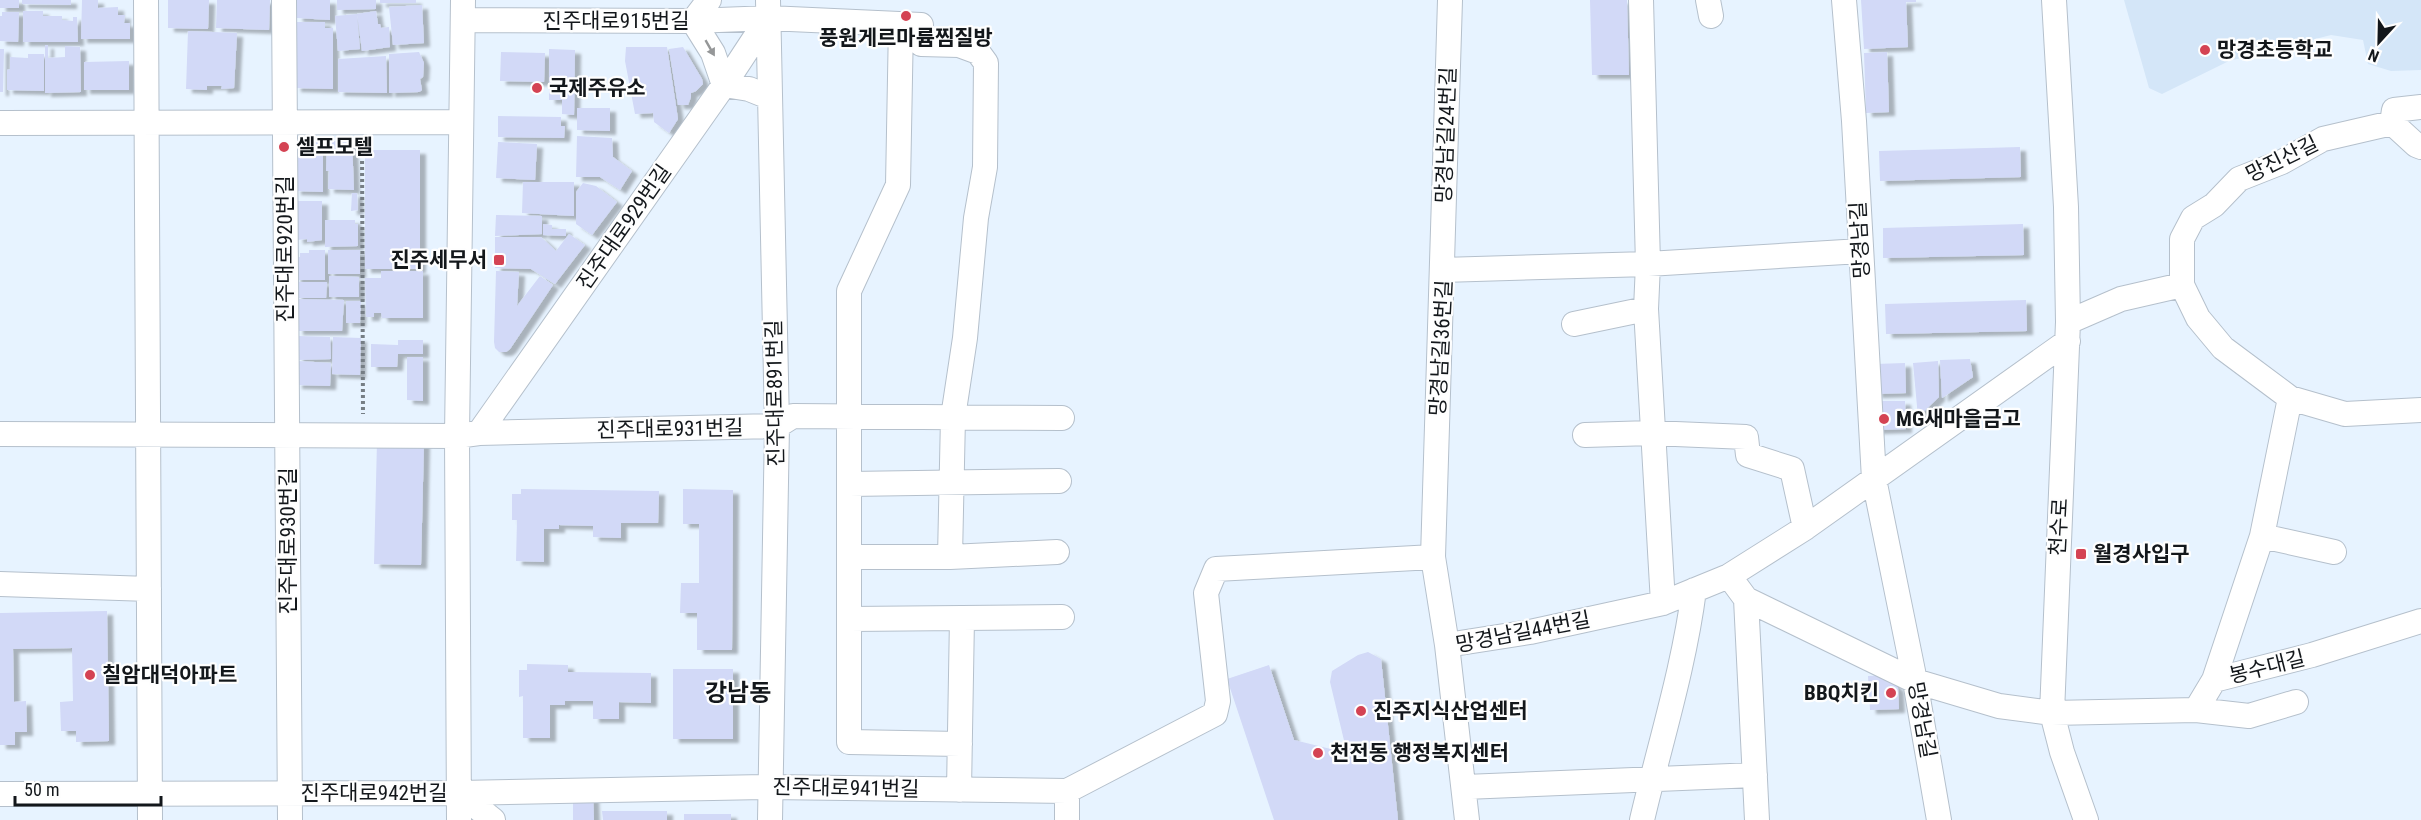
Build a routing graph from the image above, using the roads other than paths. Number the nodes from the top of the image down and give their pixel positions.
1 (146, 0) edge
2 (284, 0) edge
3 (708, 0) edge
4 (1450, 0) edge
5 (1641, 0) edge
6 (1844, 0) edge
7 (2054, 0) edge
8 (763, 6) edge
9 (463, 10) edge
10 (693, 21) junction
11 (900, 24) junction
12 (724, 85) junction
13 (769, 97) junction
14 (2421, 107) edge
15 (285, 122) junction
16 (460, 122) junction
17 (0, 123) edge
18 (147, 123) junction
19 (2392, 123) junction
20 (2421, 147) edge
21 (1861, 251) junction
22 (1648, 264) junction
23 (1442, 270) junction
24 (2182, 285) junction
25 (1646, 309) junction
26 (1574, 324) dead end
27 (2068, 331) junction
28 (286, 340) joint
29 (2290, 399) junction
30 (2421, 410) edge
31 (850, 416) junction
32 (952, 417) junction
33 (1062, 418) dead end
34 (777, 426) junction
35 (1652, 433) junction
36 (0, 434) edge
37 (468, 434) junction
38 (148, 435) junction
39 (287, 435) junction
40 (1585, 435) dead end
41 (1874, 479) junction
42 (1059, 481) dead end
43 (951, 482) junction
44 (849, 484) junction
45 (1805, 528) junction
46 (2262, 536) junction
47 (1057, 552) dead end
48 (2334, 552) dead end
49 (850, 557) junction
50 (950, 557) junction
51 (1433, 557) junction
52 (1729, 576) junction
53 (0, 584) edge
54 (149, 589) junction
55 (1694, 590) junction
56 (1746, 599) junction
57 (1663, 603) junction
58 (1062, 617) dead end
59 (962, 618) junction
60 (850, 619) junction
61 (2421, 621) edge
62 (1447, 645) junction
63 (288, 646) joint
64 (2214, 680) junction
65 (1915, 681) junction
66 (2296, 702) dead end
67 (2196, 710) junction
68 (2052, 713) junction
69 (960, 744) junction
70 (1755, 775) junction
71 (1652, 779) junction
72 (769, 787) junction
73 (1465, 787) junction
74 (959, 790) junction
75 (1067, 791) junction
76 (459, 793) junction
77 (0, 794) edge
78 (150, 794) junction
79 (290, 794) junction
80 (150, 820) edge
81 (290, 820) edge
82 (459, 820) edge
83 (493, 820) edge
84 (770, 820) edge
85 (1067, 820) edge
86 (1467, 820) edge
87 (1642, 820) edge
88 (1757, 820) edge
89 (1939, 820) edge
90 (2086, 820) edge

1 - 18 street
2 - 15 street, 진주대로920번길
3 - 10 street
4 - 23 street, 망경남길24번길
5 - 22 street
6 - 21 street, 망경남길
7 - 27 street, 천수로
8 - 10 street, 진주대로915번길
8 - 11 street, 진주대로915번길
8 - 12 street, 진주대로929번길
8 - 13 street, 진주대로891번길
9 - 10 street, 진주대로915번길
9 - 16 street
10 -> 12 street
11 - 31 street
11 - 32 street
12 - 13 street
12 - 37 street, 진주대로929번길
13 - 34 street, 진주대로891번길
14 - 19 street
15 - 16 street
15 - 18 street
15 - 28 street, 진주대로920번길
16 - 37 street
17 - 18 street
18 - 38 street
19 - 20 street
19 - 24 street, 망진산길
21 - 22 street, 망경남길36번길
21 - 41 street, 망경남길
22 - 23 street, 망경남길36번길
22 - 25 street
23 - 51 street, 망경남길36번길
24 - 27 street
24 - 29 street
25 - 26 street
25 - 35 street
27 - 41 street
27 - 68 street, 천수로
28 - 39 street, 진주대로930번길
29 - 30 street
29 - 46 street
31 - 32 street, 진주대로931번길
31 - 34 street, 진주대로931번길
31 - 44 street
32 - 33 street, 진주대로931번길
32 - 43 street
34 - 37 street, 진주대로931번길
34 - 72 street, 진주대로891번길
35 - 40 street
35 - 45 street
35 - 57 street
36 - 38 street
37 - 39 street
37 - 76 street
38 - 39 street
38 - 54 street
39 - 63 street, 진주대로930번길
41 - 45 street, 망경남길44번길
41 - 65 street, 망경남길
42 - 43 street
43 - 44 street
43 - 50 street
44 - 49 street
45 - 52 street, 망경남길44번길
46 - 48 street
46 - 64 street
47 - 50 street
49 - 50 street
49 - 60 street
51 - 62 street, 망경남길36번길
51 - 75 street, 진주대로941번길
52 - 55 street, 망경남길44번길
52 - 56 street
53 - 54 street
54 - 78 street
55 - 57 street, 망경남길44번길
55 - 71 street
56 - 65 street
56 - 70 street
57 - 62 street, 망경남길44번길
58 - 59 street
59 - 60 street
59 - 69 street
60 - 69 street
61 - 64 street, 봉수대길
62 - 73 street, 망경남길44번길
63 - 79 street, 진주대로942번길
64 - 67 street, 봉수대길
65 - 68 street
65 - 89 street, 망경남길
66 - 67 street
67 - 68 street
68 - 90 street, 천수로
69 - 74 street
70 - 71 street
70 - 88 street
71 - 73 street
71 - 87 street
72 - 74 street, 진주대로941번길
72 - 76 street, 진주대로941번길
72 - 84 street, 진주대로891번길
73 - 86 street, 망경남길44번길
74 - 75 street, 진주대로941번길
75 - 85 street
76 - 79 street, 진주대로942번길
76 - 82 street
76 - 83 street
77 - 78 street, 진주대로942번길
78 - 79 street, 진주대로942번길
78 - 80 street
79 - 81 street

